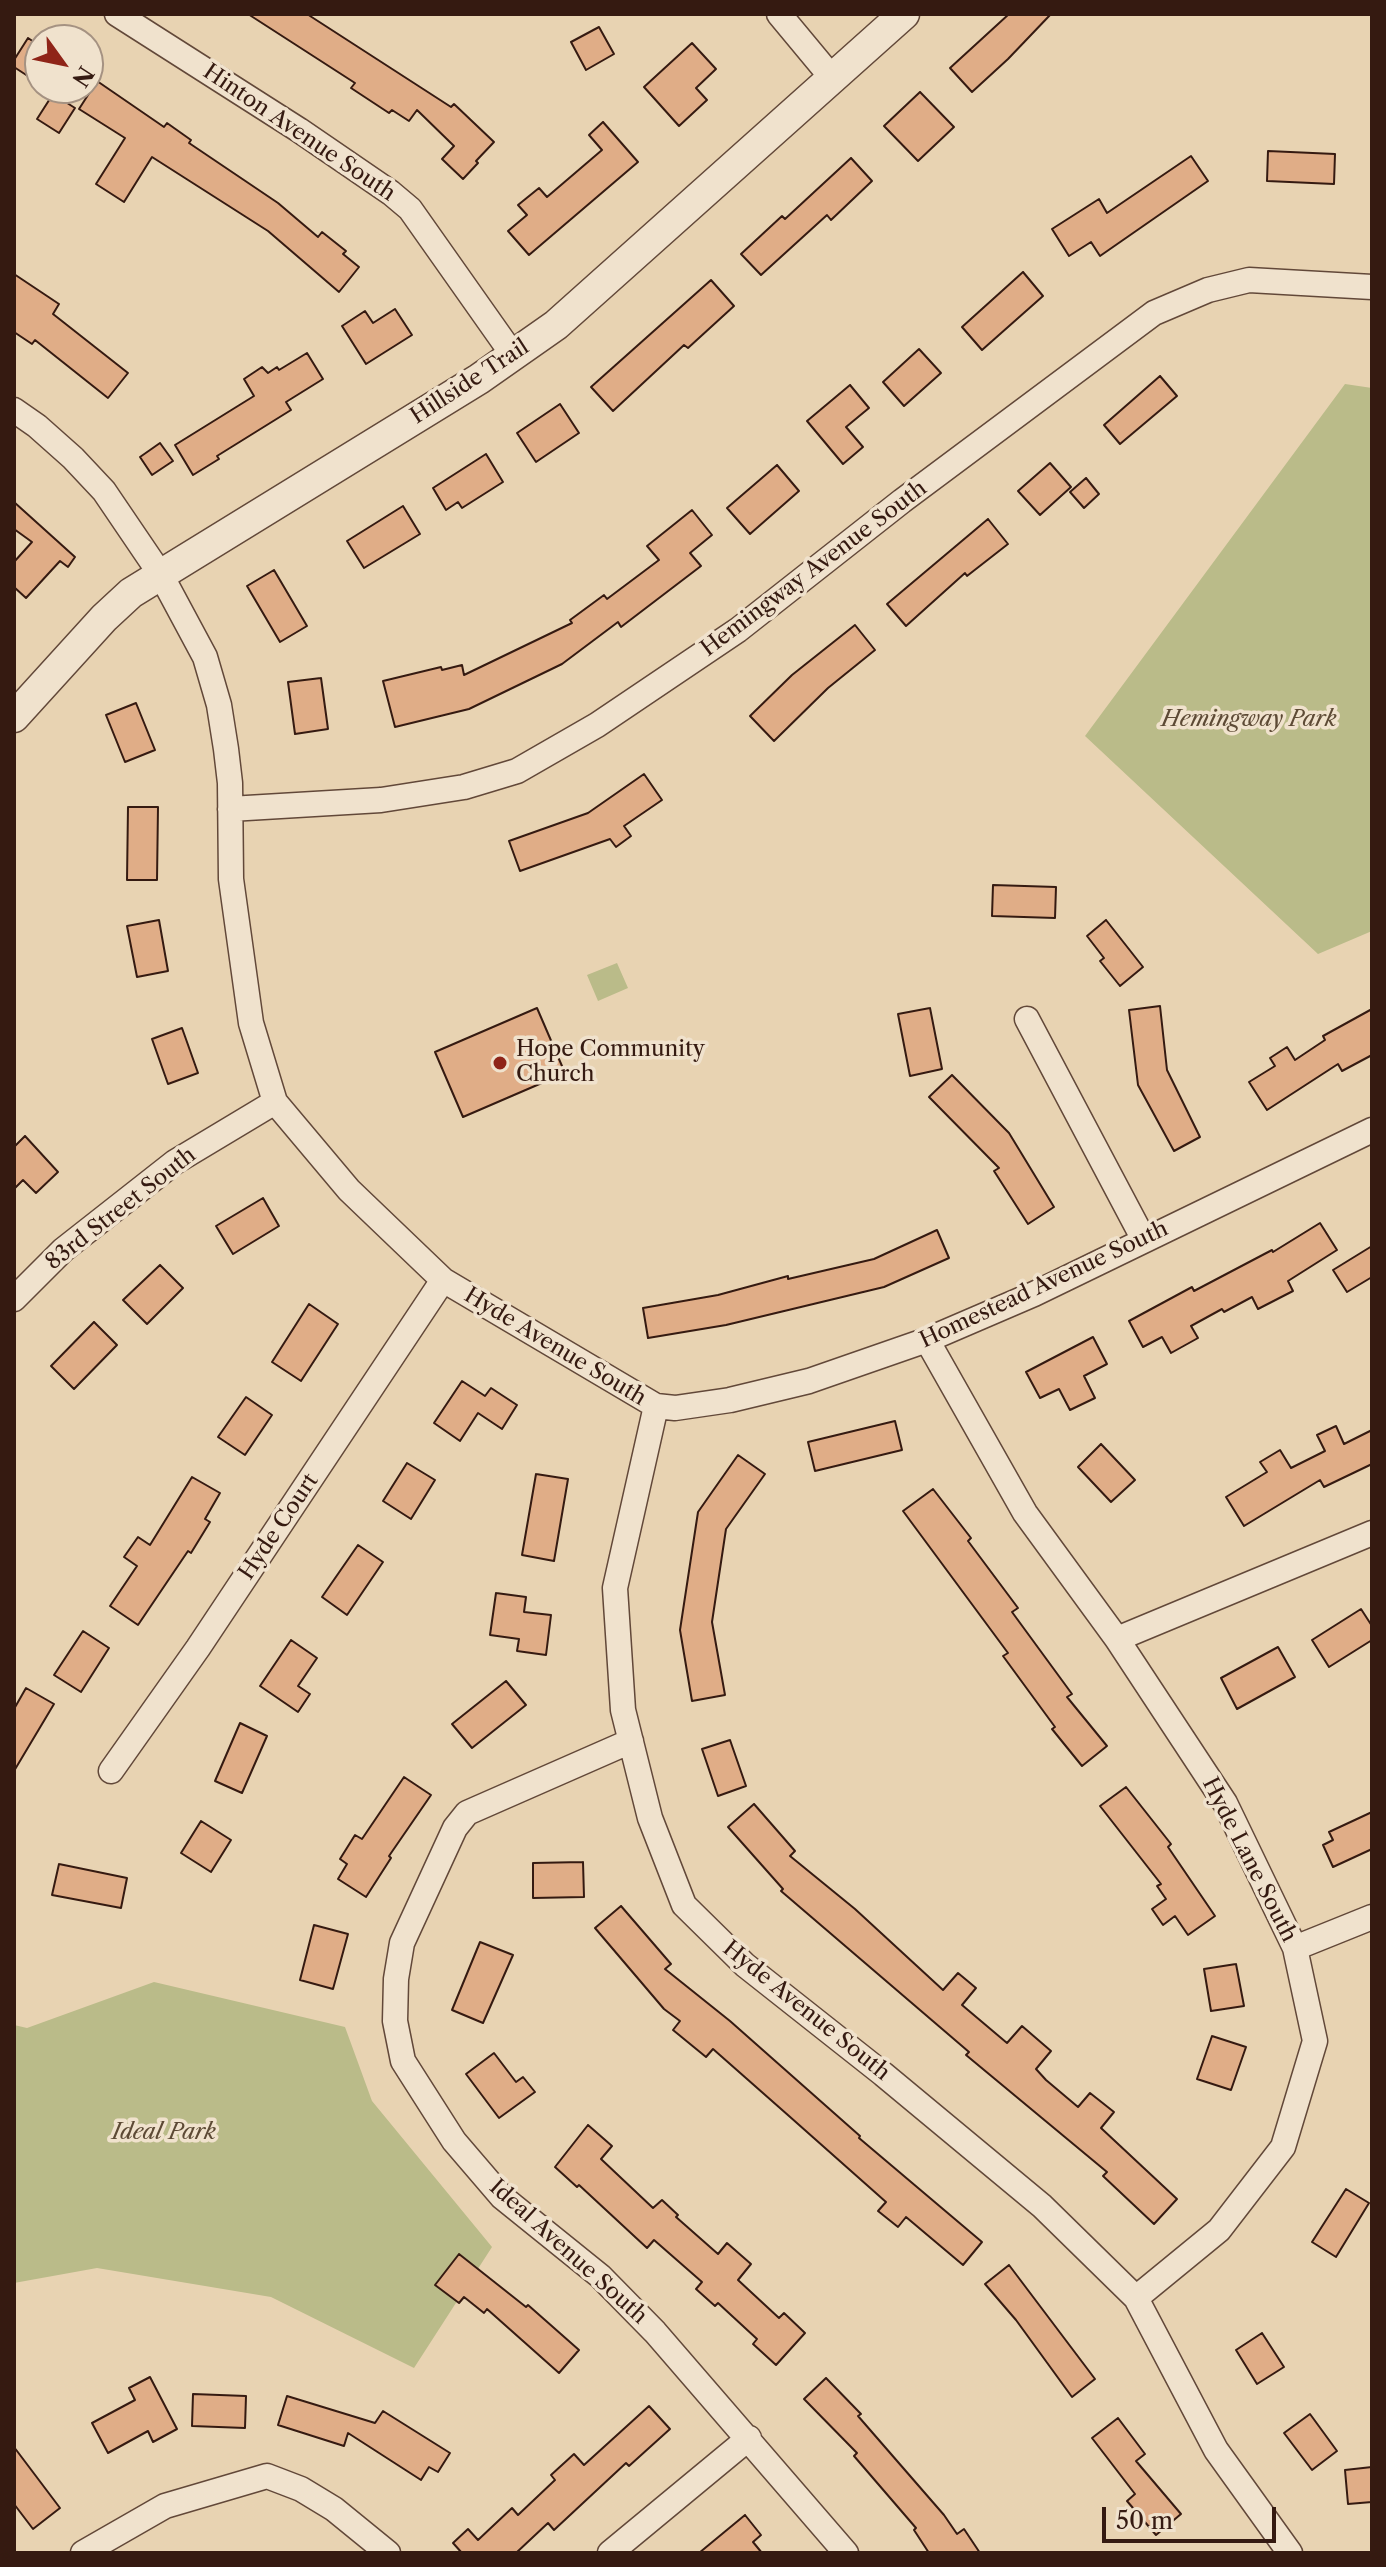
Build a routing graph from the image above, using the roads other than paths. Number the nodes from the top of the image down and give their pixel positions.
1 (117, 14) edge
2 (779, 14) edge
3 (904, 14) edge
4 (833, 79) junction
5 (1372, 287) edge
6 (513, 355) junction
7 (14, 410) edge
8 (161, 575) junction
9 (14, 717) edge
10 (230, 809) junction
11 (1027, 1019) dead end
12 (275, 1102) junction
13 (1372, 1130) edge
14 (1144, 1240) junction
15 (443, 1280) junction
16 (14, 1299) edge
17 (927, 1340) junction
18 (656, 1406) junction
19 (1372, 1533) edge
20 (1117, 1639) junction
21 (631, 1741) junction
22 (111, 1771) dead end
23 (1372, 1917) edge
24 (1295, 1948) junction
25 (1136, 2298) junction
26 (749, 2438) junction
27 (83, 2553) edge
28 (388, 2553) edge
29 (610, 2553) edge
30 (846, 2553) edge
31 (1290, 2553) edge

1 - 6 street, Hinton Avenue South
2 - 4 street
3 - 4 street, Hillside Trail
4 - 6 street, Hillside Trail
5 - 10 street, Hemingway Avenue South
6 - 8 street, Hillside Trail
7 - 8 street, Hyde Avenue South
8 - 9 street, Hillside Trail
8 - 10 street, Hyde Avenue South
10 - 12 street, Hyde Avenue South
11 - 14 street
12 - 15 street, Hyde Avenue South
12 - 16 street, 83rd Street South
13 - 14 street, Homestead Avenue South
14 - 17 street, Homestead Avenue South
15 - 18 street, Hyde Avenue South
15 - 22 street, Hyde Court
17 - 18 street, Homestead Avenue South
17 - 20 street, Hyde Lane South
18 - 21 street, Hyde Avenue South
19 - 20 street
20 - 24 street, Hyde Lane South
21 - 25 street, Hyde Avenue South
21 - 26 street, Ideal Avenue South
23 - 24 street
24 - 25 street, Hyde Lane South
25 - 31 street, Hyde Avenue South
26 - 29 street
26 - 30 street, Ideal Avenue South
27 - 28 street

